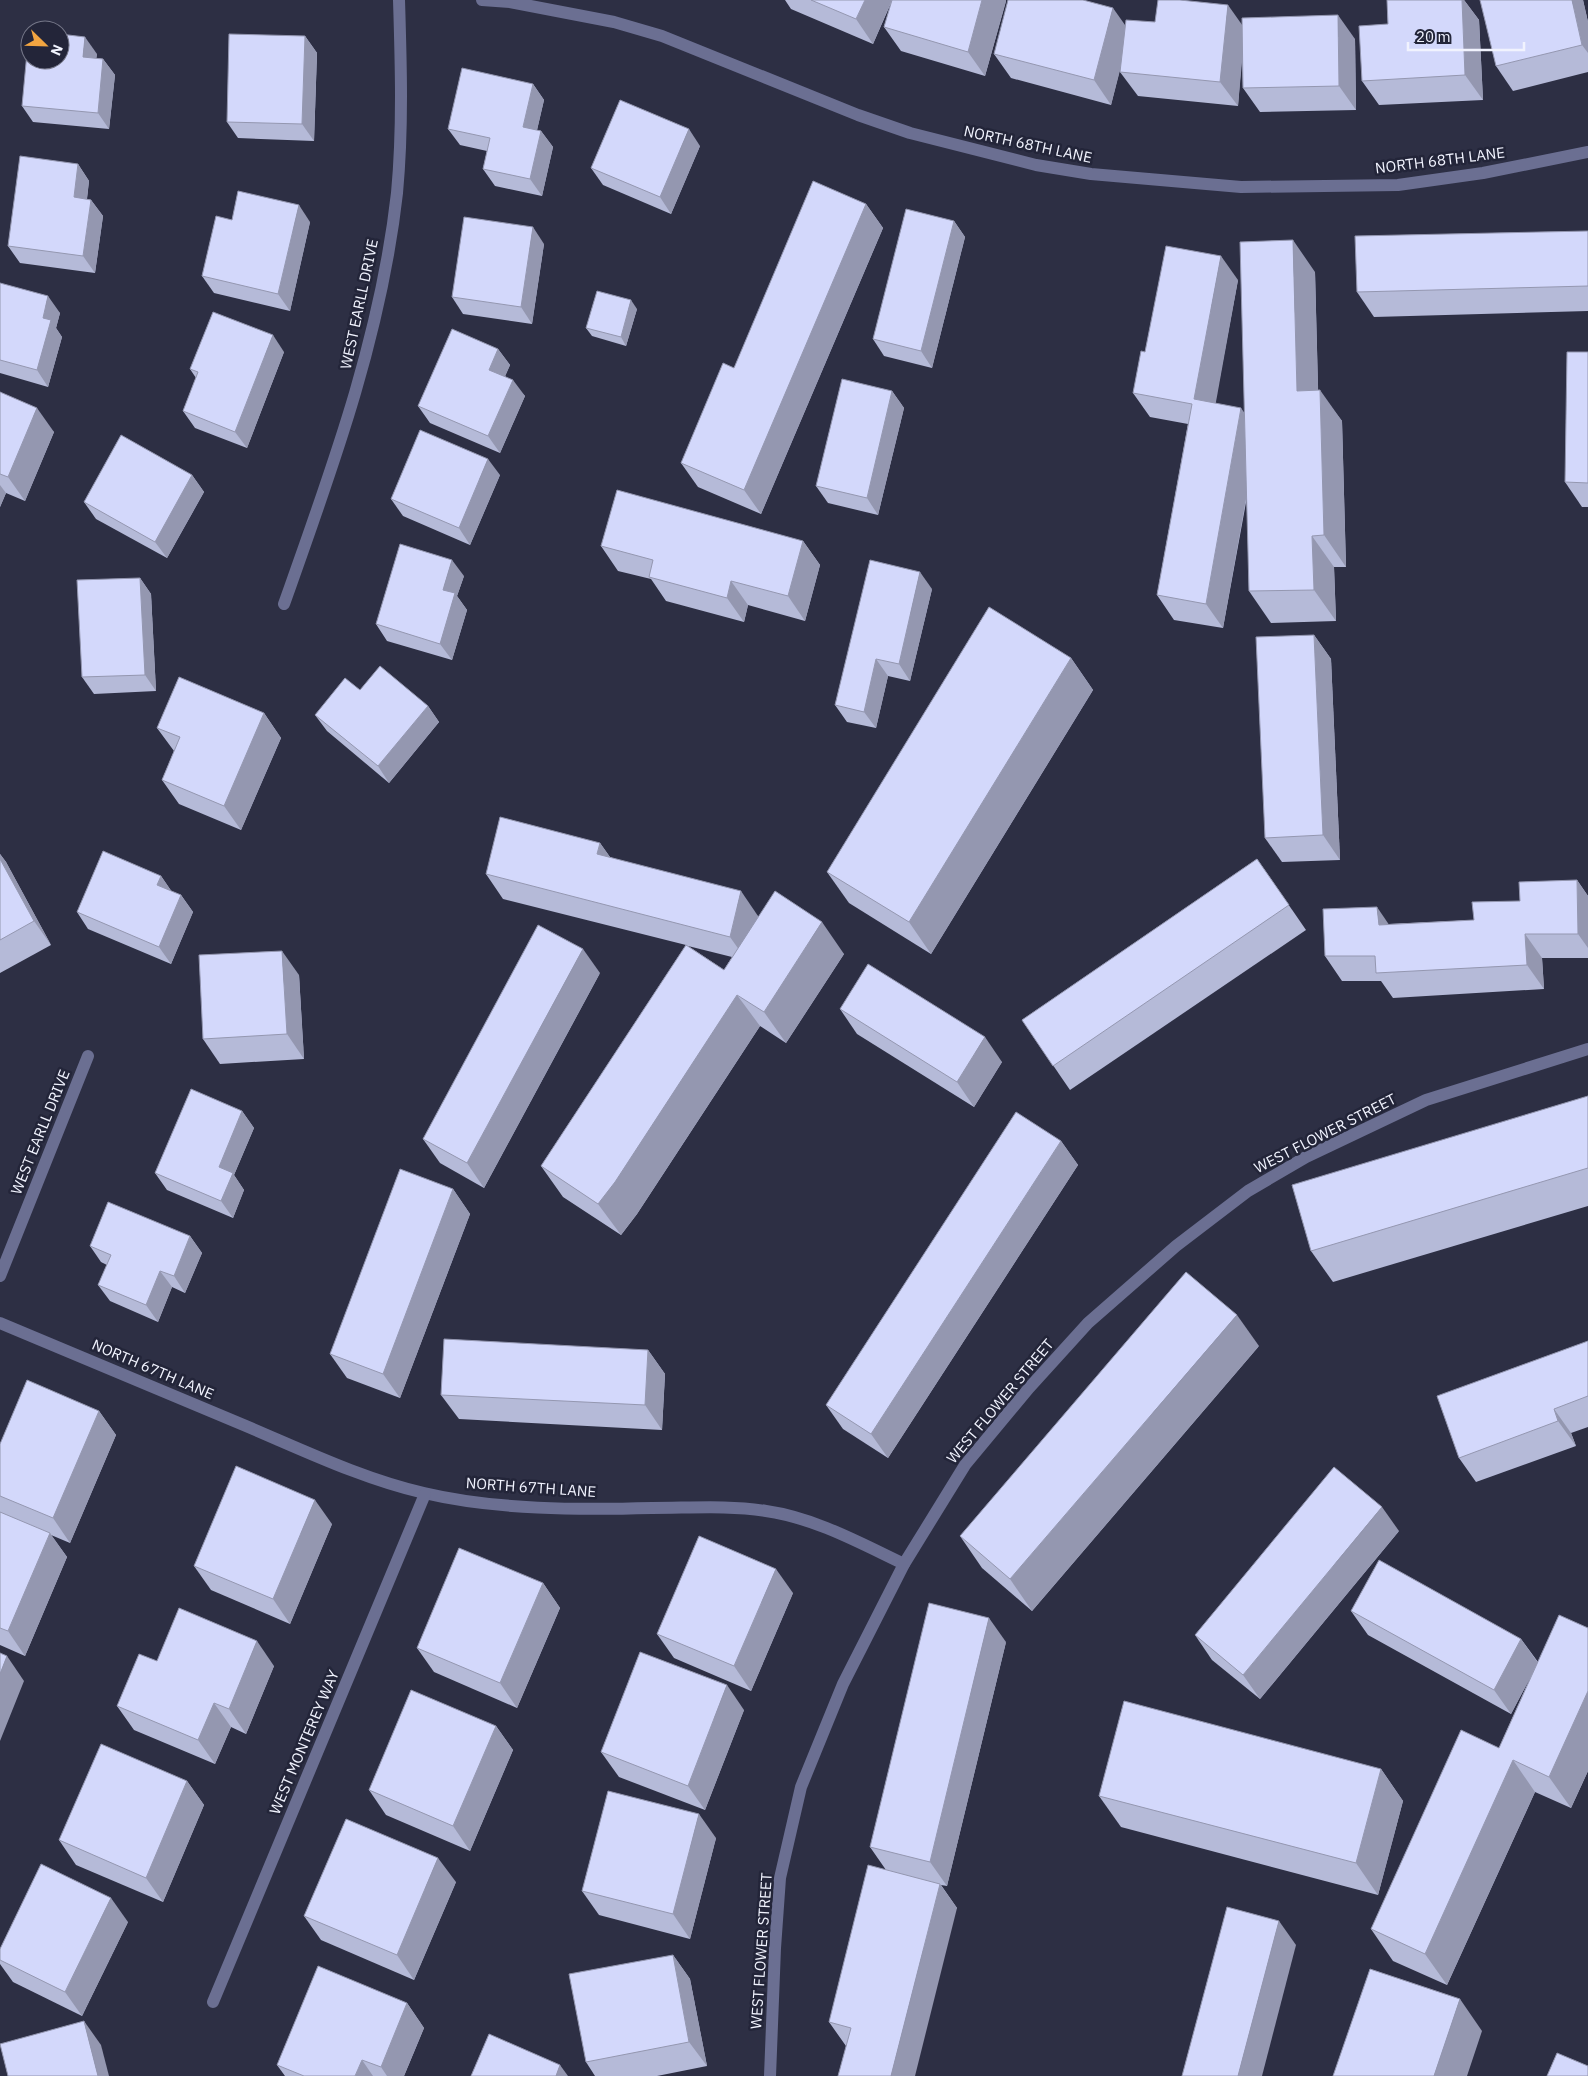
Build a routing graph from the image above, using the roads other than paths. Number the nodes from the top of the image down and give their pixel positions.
1 (399, 0) edge
2 (482, 0) edge
3 (1588, 152) edge
4 (284, 604) dead end
5 (1588, 1049) edge
6 (88, 1056) dead end
7 (0, 1276) edge
8 (0, 1323) edge
9 (425, 1494) junction
10 (904, 1564) junction
11 (212, 2002) dead end
12 (770, 2076) edge

1 - 4 street, WEST EARLL DRIVE
2 - 3 street, NORTH 68TH LANE
5 - 10 street, WEST FLOWER STREET
6 - 7 street, WEST EARLL DRIVE
8 - 9 street, NORTH 67TH LANE
9 - 10 street, NORTH 67TH LANE
9 - 11 street, WEST MONTEREY WAY
10 - 12 street, WEST FLOWER STREET

